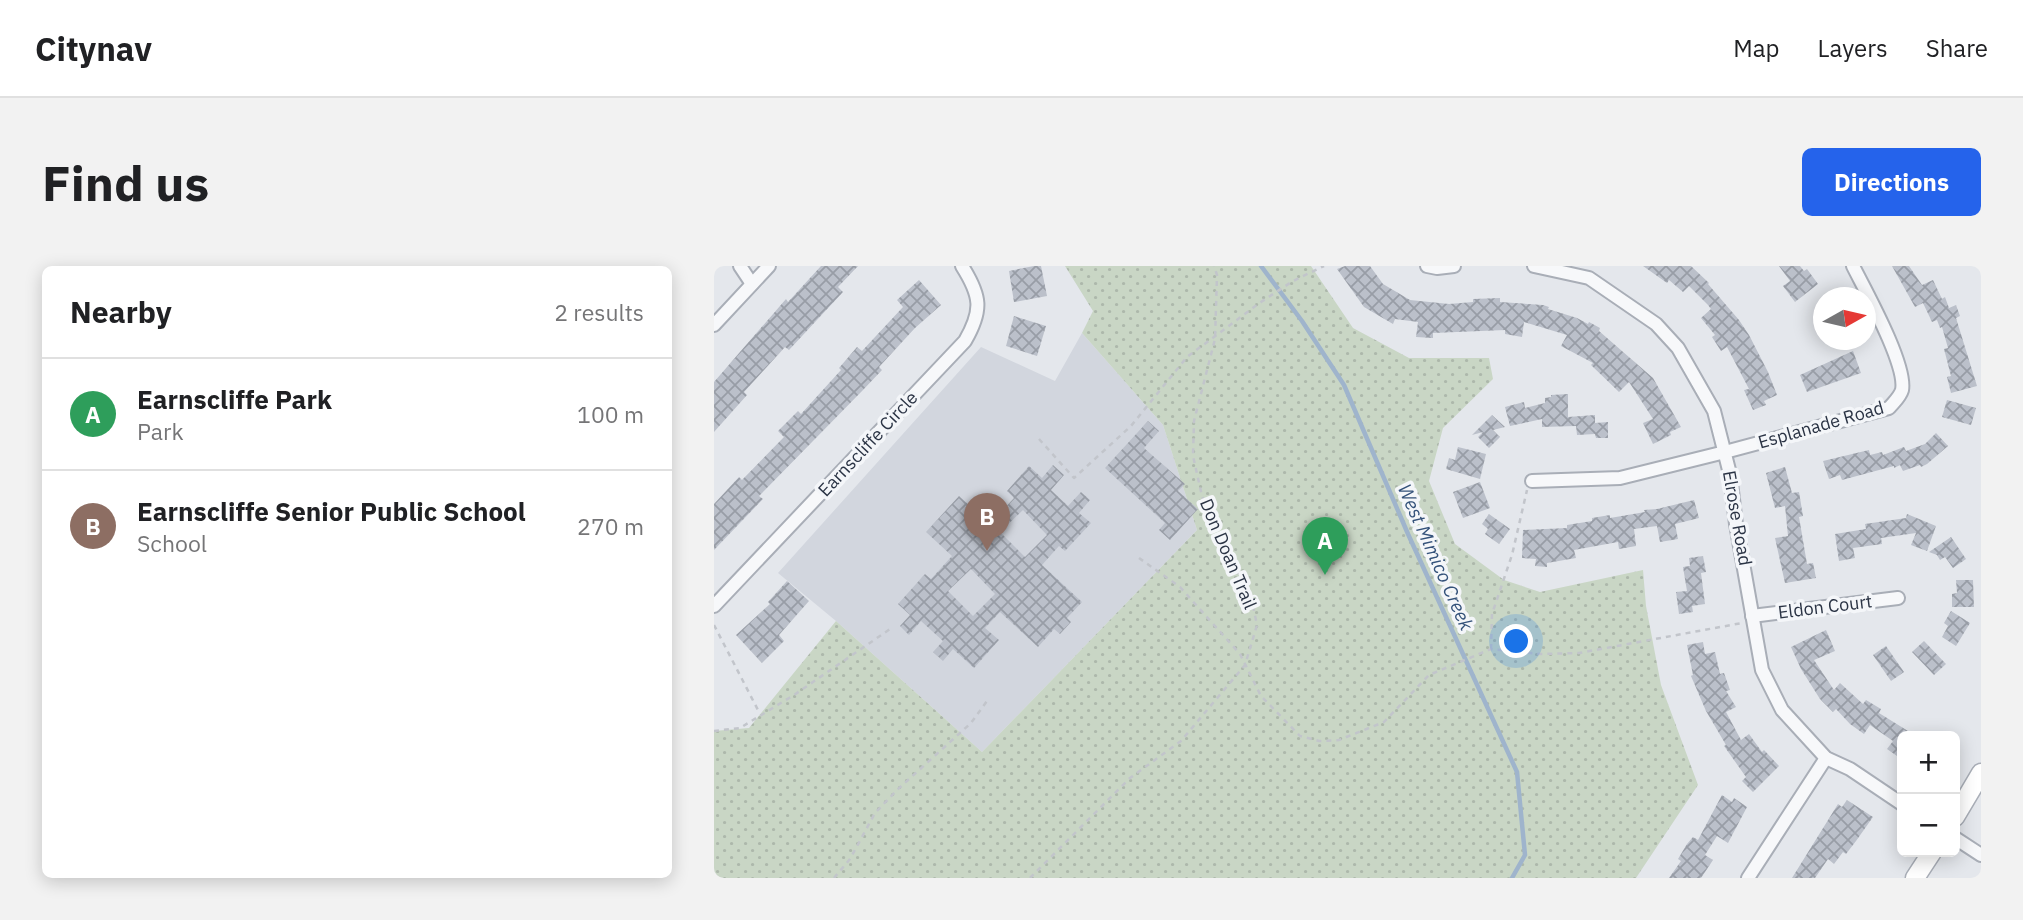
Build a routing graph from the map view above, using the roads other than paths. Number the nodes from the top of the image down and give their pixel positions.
1 (740, 266) edge
2 (769, 266) edge
3 (962, 266) edge
4 (1427, 266) edge
5 (1454, 266) edge
6 (1534, 266) edge
7 (1853, 266) edge
8 (752, 284) junction
9 (714, 325) edge
10 (1725, 452) junction
11 (1532, 481) road end
12 (1898, 598) dead end
13 (714, 606) edge
14 (1752, 618) junction
15 (1826, 758) junction
16 (1981, 773) edge
17 (1897, 801) edge
18 (1960, 809) edge
19 (1960, 841) edge
20 (1981, 855) edge
21 (1929, 857) edge
22 (1748, 878) edge
23 (1915, 878) edge

1 - 8 street
2 - 8 street
3 - 13 street, Earnscliffe Circle
4 - 5 street
6 - 10 street, Elrose Road
7 - 10 street, Esplanade Road
8 - 9 street
10 - 11 street, Esplanade Road
10 - 14 street, Elrose Road
12 - 14 street, Eldon Court
14 - 15 street, Elrose Road
15 - 17 street, Elrose Road
15 - 22 street
16 - 18 street
19 - 20 street
21 - 23 street

